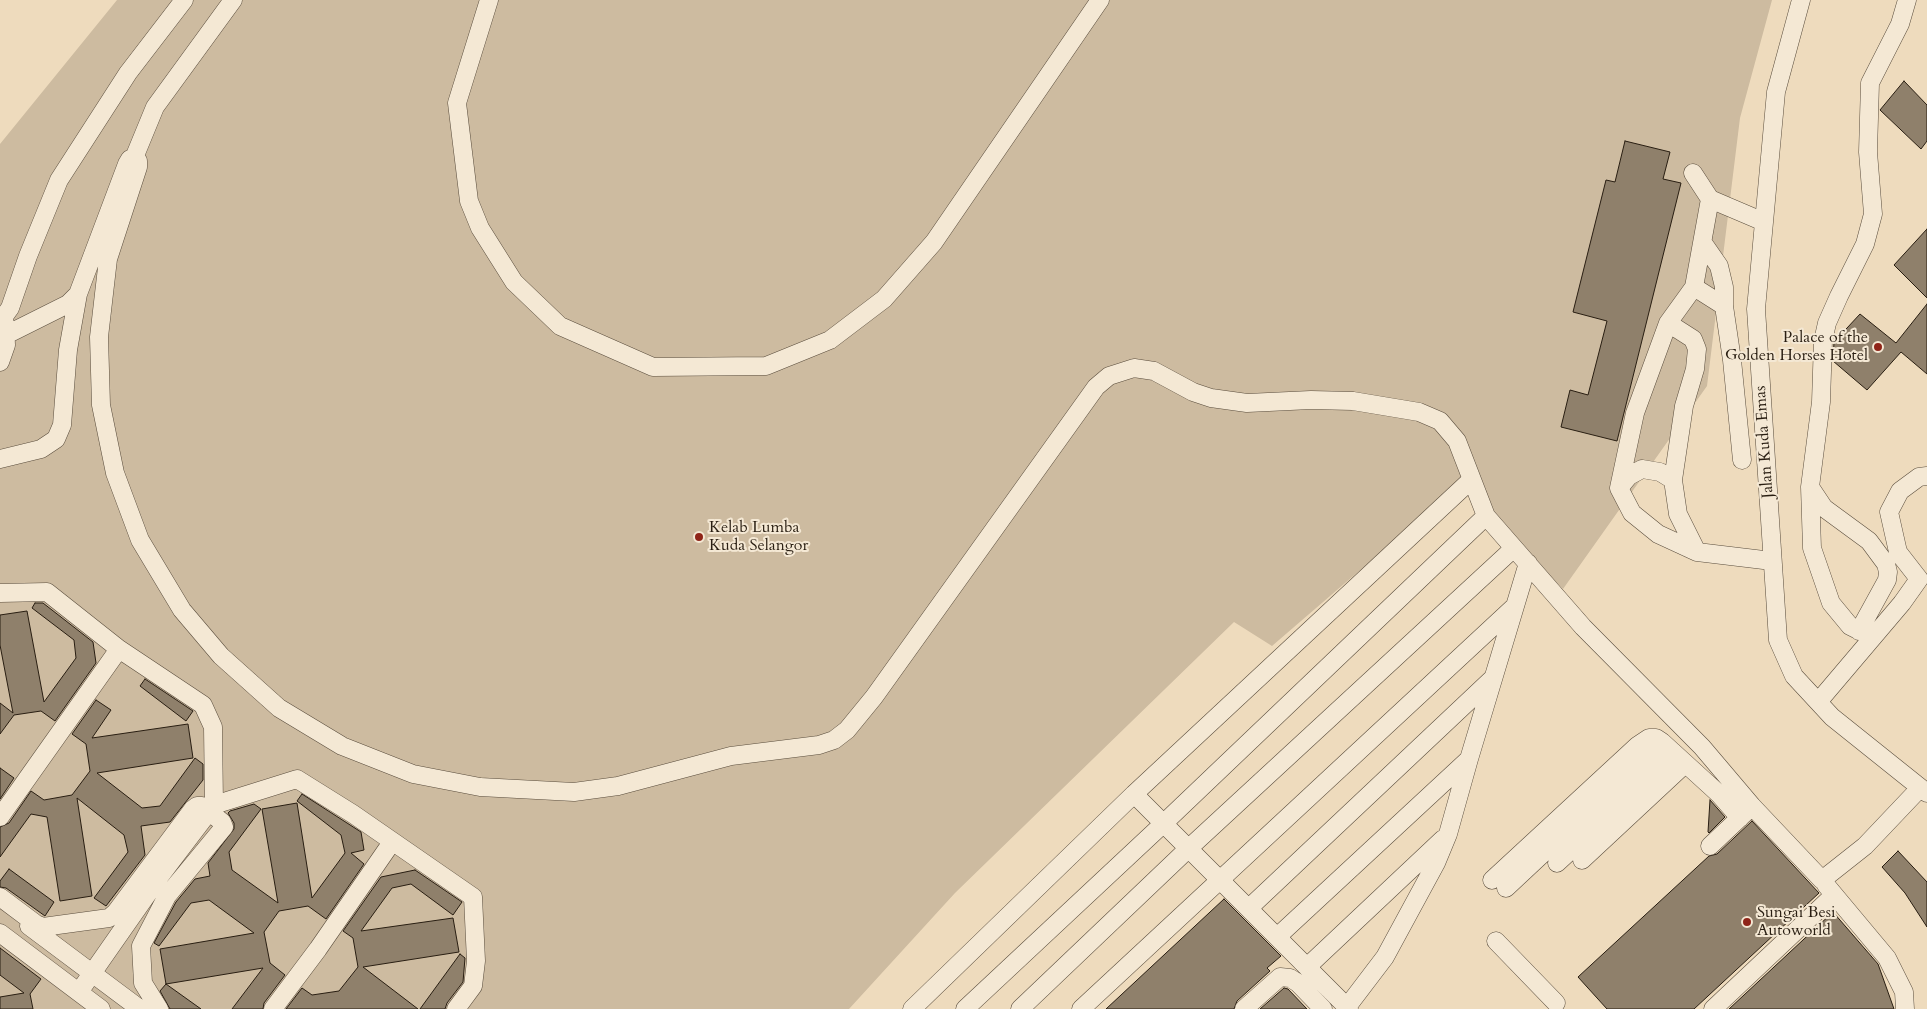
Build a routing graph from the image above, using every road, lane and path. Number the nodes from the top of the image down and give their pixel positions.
1 (184, 0) edge
2 (233, 0) edge
3 (488, 0) edge
4 (1100, 0) edge
5 (1801, 0) edge
6 (1907, 0) edge
7 (134, 158) junction
8 (1694, 173) dead end
9 (1710, 199) junction
10 (1764, 222) junction
11 (1703, 243) junction
12 (1694, 287) junction
13 (78, 294) junction
14 (1724, 306) junction
15 (1668, 323) junction
16 (3, 326) edge
17 (0, 362) edge
18 (0, 459) edge
19 (1742, 460) dead end
20 (1927, 476) edge
21 (1471, 480) junction
22 (1673, 480) junction
23 (1810, 487) junction
24 (1619, 488) junction
25 (1486, 516) junction
26 (1514, 548) junction
27 (1697, 552) junction
28 (1772, 561) junction
29 (1528, 563) junction
30 (1923, 580) edge
31 (0, 593) edge
32 (1515, 606) junction
33 (1865, 634) junction
34 (119, 649) junction
35 (1494, 677) junction
36 (1818, 702) junction
37 (1674, 754) junction
38 (1469, 759) junction
39 (1924, 791) edge
40 (1134, 794) junction
41 (211, 808) junction
42 (1746, 812) junction
43 (0, 817) edge
44 (1164, 823) junction
45 (1448, 834) junction
46 (392, 842) junction
47 (1710, 846) dead end
48 (1189, 848) junction
49 (1582, 860) dead end
50 (1557, 863) dead end
51 (1220, 880) junction
52 (1822, 880) junction
53 (1499, 884) dead end
54 (1834, 895) junction
55 (0, 897) edge
56 (0, 905) edge
57 (1249, 908) junction
58 (0, 933) edge
59 (1277, 937) junction
60 (1496, 941) dead end
61 (1307, 967) junction
62 (92, 972) junction
63 (79, 992) junction
64 (1556, 1003) dead end
65 (1348, 1008) edge
66 (102, 1009) edge
67 (140, 1009) edge
68 (159, 1009) edge
69 (273, 1009) edge
70 (456, 1009) edge
71 (912, 1009) edge
72 (965, 1009) edge
73 (1020, 1009) edge
74 (1080, 1009) edge
75 (1244, 1009) edge
76 (1323, 1009) edge
77 (1713, 1009) edge
78 (1905, 1009) edge

1 - 16 street
2 - 7 street
3 - 4 street
5 - 10 street, Jalan Kuda Emas
6 - 23 street
7 - 13 street
7 - 21 street
8 - 9 street
9 - 10 street
9 - 11 street
10 - 28 street, Jalan Kuda Emas
11 - 12 street
11 - 14 street
12 - 14 street
12 - 15 street
13 - 16 street
13 - 18 street
14 - 19 street
15 - 22 street
15 - 24 street
16 - 17 street
20 - 30 street
21 - 25 street
21 - 40 street
22 - 24 street
22 - 27 street
23 - 33 street
23 - 33 street
24 - 27 street
25 - 26 street
25 - 44 street
26 - 29 street
26 - 48 street
27 - 28 street
28 - 36 street, Jalan Kuda Emas
29 - 32 street
29 - 42 street
30 - 33 street
31 - 34 street
32 - 35 street
32 - 51 street
33 - 36 street
34 - 41 street
34 - 43 street
35 - 38 street
35 - 57 street
36 - 39 street, Jalan Kuda Emas
37 - 42 street
37 - 49 street
37 - 50 street
37 - 53 street
38 - 45 street
38 - 59 street
39 - 52 street
40 - 44 street
40 - 71 street
41 - 46 street
41 - 55 street
41 - 62 street
41 - 68 street
42 - 47 street
42 - 52 street
44 - 48 street
44 - 72 street
45 - 61 street
45 - 65 street
46 - 69 street
46 - 70 street
48 - 51 street
48 - 73 street
51 - 57 street
51 - 74 street
52 - 54 street
54 - 77 street
54 - 78 street
56 - 62 street
57 - 59 street
58 - 63 street
59 - 61 street
60 - 64 street
61 - 65 street
62 - 63 street
62 - 67 street
63 - 66 street
75 - 76 street

